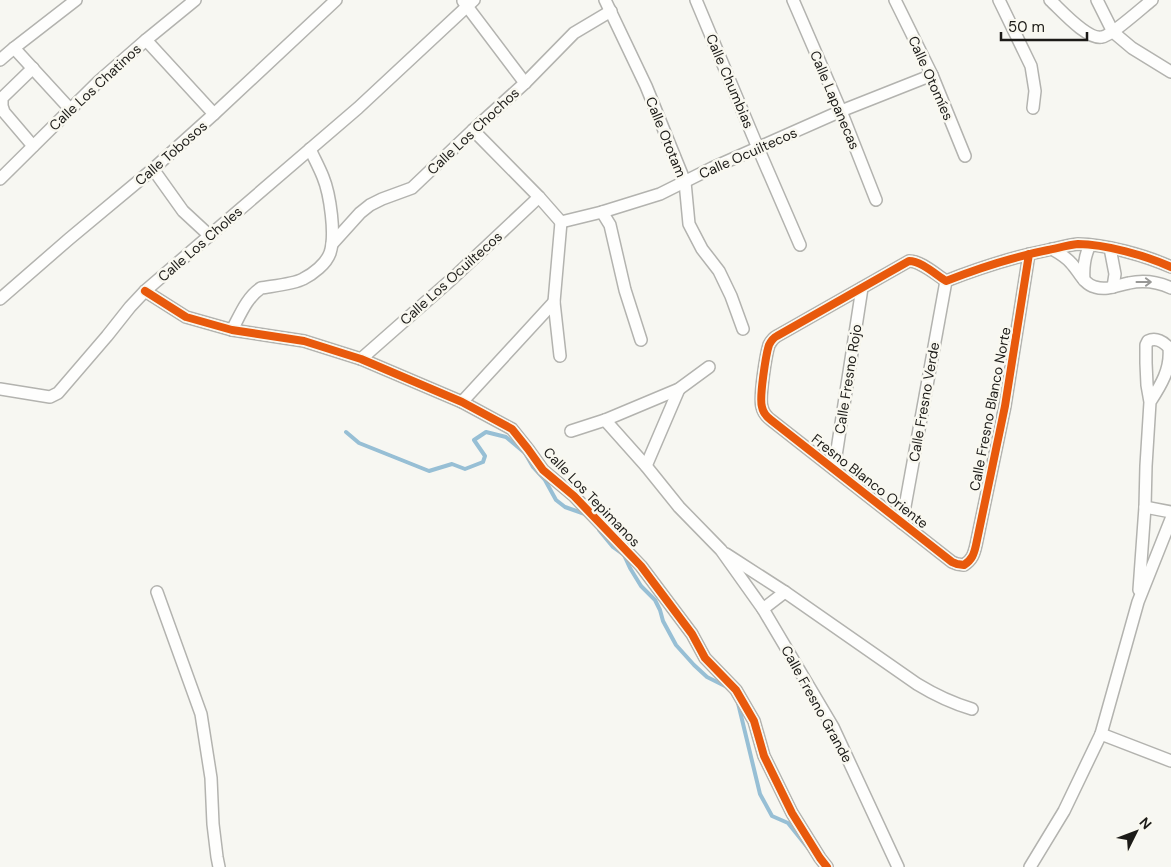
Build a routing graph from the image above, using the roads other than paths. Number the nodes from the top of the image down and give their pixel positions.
1 (76, 0) edge
2 (196, 0) edge
3 (336, 0) edge
4 (605, 0) edge
5 (696, 0) edge
6 (793, 0) edge
7 (895, 0) edge
8 (999, 0) edge
9 (1050, 0) edge
10 (1097, 0) edge
11 (1152, 0) edge
12 (468, 2) edge
13 (611, 11) junction
14 (1113, 32) junction
15 (146, 40) junction
16 (14, 48) junction
17 (0, 60) edge
18 (33, 68) junction
19 (1171, 72) edge
20 (932, 75) junction
21 (525, 84) junction
22 (1033, 108) dead end
23 (70, 109) junction
24 (841, 112) junction
25 (214, 114) junction
26 (473, 130) junction
27 (33, 146) junction
28 (758, 148) junction
29 (310, 149) junction
30 (966, 156) dead end
31 (153, 169) junction
32 (0, 179) edge
33 (685, 182) junction
34 (540, 197) junction
35 (876, 200) dead end
36 (602, 212) junction
37 (561, 222) junction
38 (210, 236) junction
39 (332, 244) junction
40 (800, 245) dead end
41 (1090, 246) junction
42 (1110, 248) junction
43 (1052, 249) junction
44 (1030, 254) junction
45 (1171, 267) edge
46 (1084, 280) junction
47 (946, 281) junction
48 (1113, 287) junction
49 (862, 288) junction
50 (1171, 288) edge
51 (145, 292) junction
52 (0, 299) edge
53 (554, 302) junction
54 (743, 329) dead end
55 (232, 330) junction
56 (641, 340) dead end
57 (560, 356) dead end
58 (361, 359) junction
59 (710, 367) dead end
60 (0, 389) edge
61 (679, 389) junction
62 (462, 402) junction
63 (1150, 402) junction
64 (605, 420) junction
65 (571, 431) dead end
66 (646, 466) junction
67 (834, 469) junction
68 (1145, 507) junction
69 (1171, 512) edge
70 (1171, 519) edge
71 (902, 523) junction
72 (720, 550) junction
73 (964, 565) joint
74 (157, 592) dead end
75 (785, 592) junction
76 (1138, 602) junction
77 (763, 609) junction
78 (972, 709) dead end
79 (1101, 734) junction
80 (1171, 761) edge
81 (220, 867) edge
82 (828, 867) edge
83 (898, 867) edge
84 (1030, 867) edge

1 - 16 street
2 - 15 street, Calle Los Chatinos
3 - 25 street, Calle Tobosos
4 - 13 street, Calle Ototam
5 - 28 street, Calle Chumbias
6 - 24 street, Calle Lapanecas
7 - 20 street, Calle Otomíes
8 - 22 street
9 - 14 street
10 - 14 street
11 - 14 street
12 - 21 street
12 - 29 street, Calle Los Choles
13 - 21 street, Calle Los Chochos
13 - 33 street, Calle Ototam
14 - 19 street
15 - 23 street, Calle Los Chatinos
15 - 25 street
16 - 17 street
16 - 18 street
18 - 23 street
18 - 27 street
20 - 24 street, Calle Ocuiltecos
20 - 30 street, Calle Otomíes
21 - 26 street, Calle Los Chochos
23 - 27 street, Calle Los Chatinos
24 - 28 street, Calle Ocuiltecos
24 - 35 street, Calle Lapanecas
25 - 31 street, Calle Tobosos
26 - 34 street
26 - 39 street, Calle Los Chochos
27 - 32 street, Calle Los Chatinos
28 - 33 street, Calle Ocuiltecos
28 - 40 street, Calle Chumbias
29 - 38 street, Calle Los Choles
29 - 39 street
31 - 38 street
31 - 52 street, Calle Tobosos
33 - 36 street, Calle Ocuiltecos
33 - 54 street, Calle Ototam
34 - 37 street
34 - 58 street, Calle Los Ocuiltecos
36 - 37 street, Calle Ocuiltecos
36 - 56 street
37 - 53 street
38 - 51 street, Calle Los Choles
39 - 55 street
41 - 42 street
41 - 43 street
41 - 46 street
42 - 45 street
42 - 48 street
43 - 44 street
43 - 46 street
44 - 47 street
44 - 73 street, Calle Fresno Blanco Norte
46 - 48 street
47 - 49 street
47 - 71 street, Calle Fresno Verde
48 -> 50 street
49 - 67 street, Calle Fresno Rojo
49 - 67 street, Fresno Blanco Oriente
51 - 55 street, Calle Los Tepimanos
51 - 60 street, Calle Los Choles
53 - 57 street
53 - 62 street
55 - 58 street, Calle Los Tepimanos
58 - 62 street, Calle Los Tepimanos
59 - 61 street
61 - 64 street
61 - 66 street
62 - 82 street, Calle Los Tepimanos
63 - 63 street
63 - 68 street
64 - 65 street
64 - 66 street, Calle Fresno Grande
66 - 72 street, Calle Fresno Grande
67 - 71 street, Fresno Blanco Oriente
68 - 69 street
68 - 76 street
70 - 76 street
71 - 73 street, Fresno Blanco Oriente
72 - 75 street, Calle Fresno Grande
72 - 77 street, Calle Fresno Grande
74 - 81 street
75 - 77 street
75 - 78 street, Calle Fresno Grande
76 - 79 street
77 - 83 street, Calle Fresno Grande
79 - 80 street
79 - 84 street

